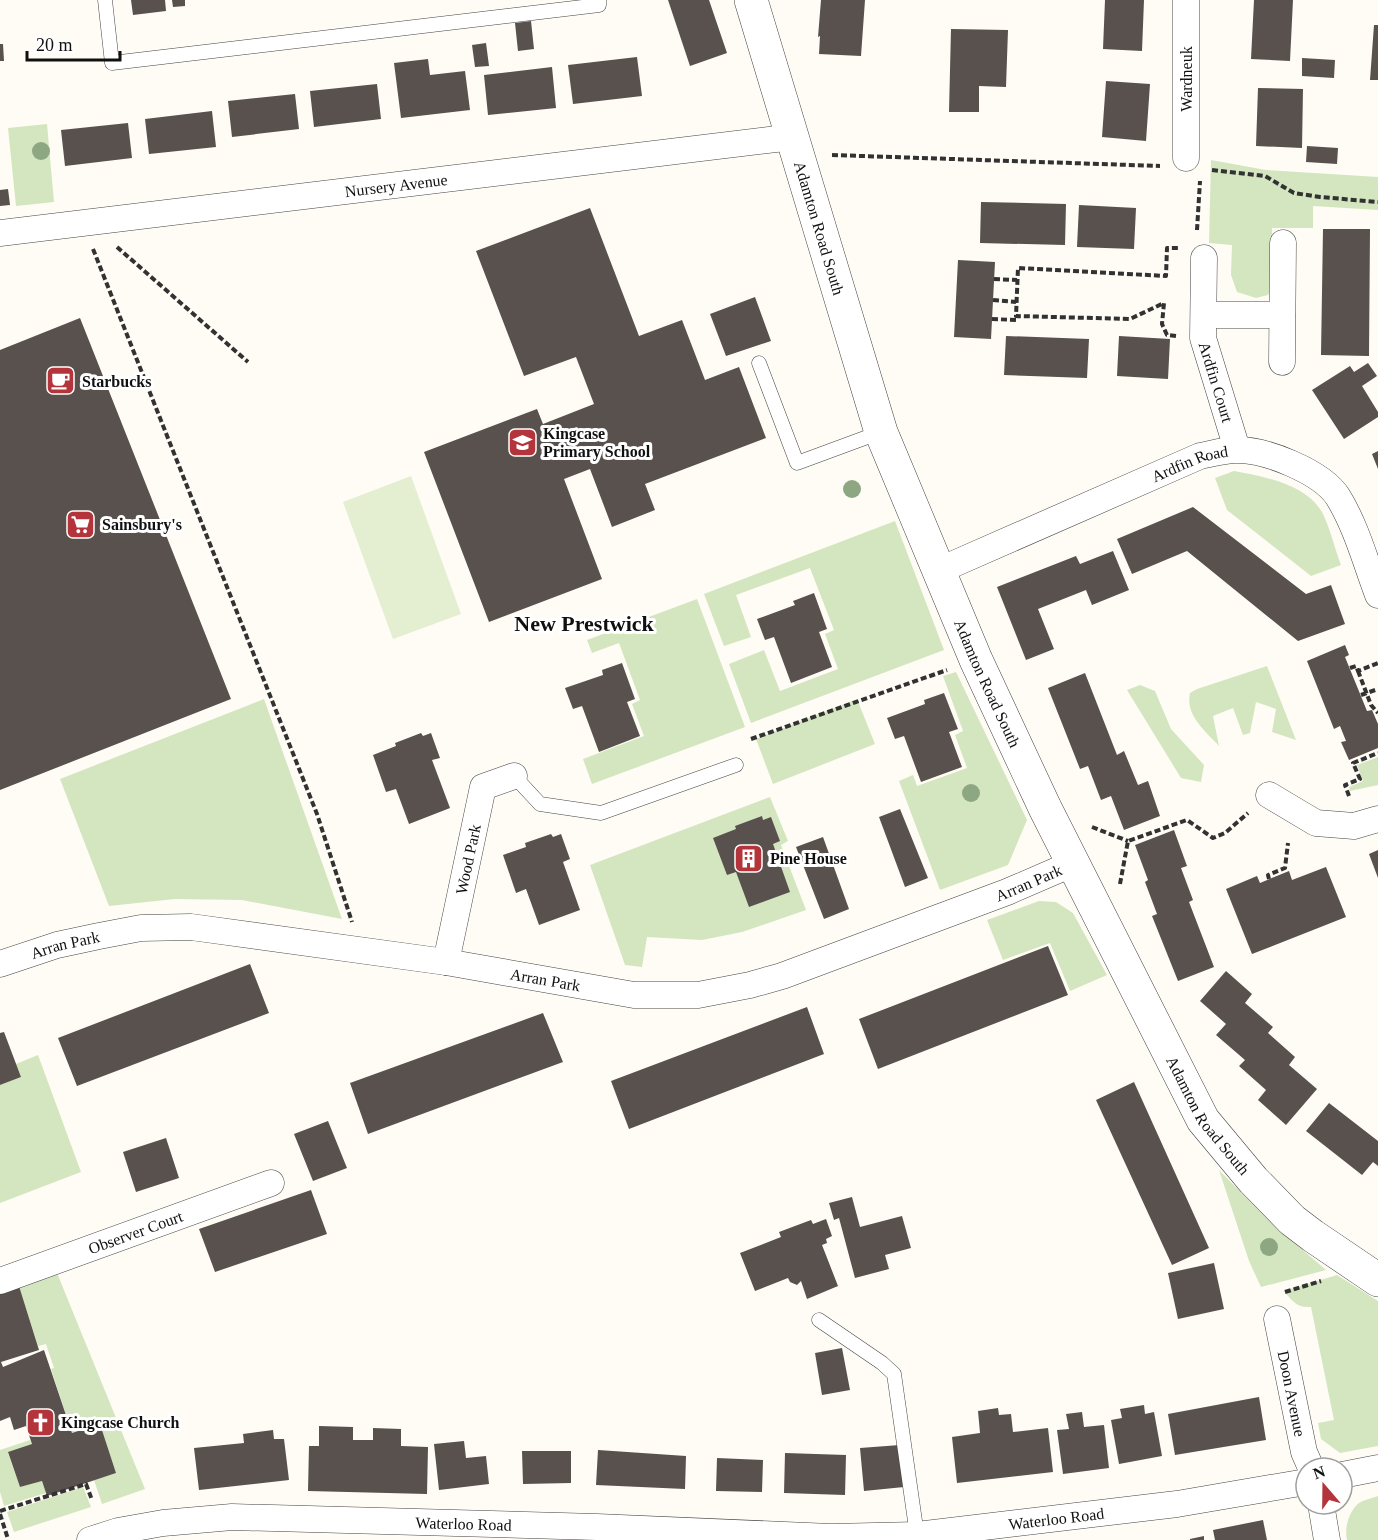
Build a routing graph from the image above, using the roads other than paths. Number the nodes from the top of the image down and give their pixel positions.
1 (105, 0) edge
2 (598, 0) edge
3 (751, 0) edge
4 (1186, 0) edge
5 (795, 146) junction
6 (1178, 162) road end
7 (0, 233) edge
8 (1283, 243) dead end
9 (1200, 254) road end
10 (1282, 315) junction
11 (1203, 326) junction
12 (1282, 362) dead end
13 (759, 363) dead end
14 (882, 432) junction
15 (1237, 449) junction
16 (940, 570) junction
17 (1378, 595) edge
18 (736, 765) dead end
19 (514, 776) joint
20 (1269, 795) road end
21 (1378, 819) edge
22 (1074, 863) junction
23 (446, 962) junction
24 (0, 964) edge
25 (271, 1183) dead end
26 (1370, 1274) edge
27 (0, 1281) edge
28 (1277, 1319) road end
29 (819, 1320) dead end
30 (1306, 1456) edge
31 (1378, 1468) edge
32 (1354, 1473) edge
33 (1294, 1484) edge
34 (1323, 1516) edge
35 (597, 1534) edge
36 (917, 1535) junction
37 (90, 1540) edge
38 (1327, 1540) edge

1 - 2 lane
3 - 5 street, Adamton Road South
4 - 6 street, Wardneuk
5 - 7 street, Nursery Avenue
5 - 14 street, Adamton Road South
8 - 10 street
9 - 11 street, Ardfin Court
10 - 11 street
10 - 12 street
11 - 15 street, Ardfin Court
13 - 14 lane
14 - 16 street, Adamton Road South
15 - 16 street, Ardfin Road
15 - 17 street, Ardfin Road
16 - 22 street, Adamton Road South
18 - 19 lane
19 - 23 street, Wood Park
20 - 21 street
22 - 23 street, Arran Park
22 - 26 street, Adamton Road South
23 - 24 street, Arran Park
25 - 27 street, Observer Court
28 - 30 street, Doon Avenue
29 - 36 lane
31 - 32 street
33 - 36 street, Waterloo Road
34 - 38 street
35 - 36 street, Waterloo Road
35 - 37 street, Waterloo Road

